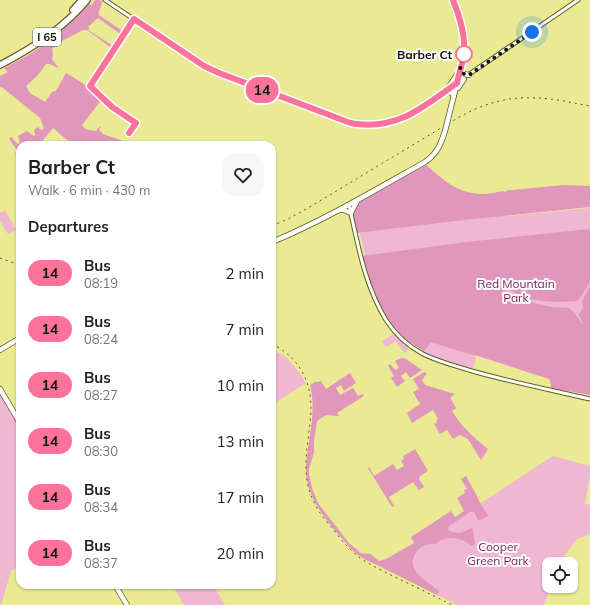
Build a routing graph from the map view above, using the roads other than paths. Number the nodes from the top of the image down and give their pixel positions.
1 (82, 0) edge
2 (87, 0) edge
3 (105, 0) edge
4 (452, 0) edge
5 (578, 0) edge
6 (0, 61) edge
7 (0, 65) edge
8 (460, 69) junction
9 (469, 75) junction
10 (464, 79) junction
11 (457, 83) junction
12 (446, 91) junction
13 (454, 95) junction
14 (358, 200) junction
15 (349, 205) junction
16 (340, 210) junction
17 (351, 213) junction
18 (276, 240) edge
19 (16, 340) edge
20 (0, 350) edge
21 (0, 389) edge
22 (590, 399) edge
23 (16, 416) edge
24 (117, 589) edge
25 (127, 605) edge

1 - 6 highway, I 65
2 - 7 highway, I 65
3 - 12 street
4 - 8 main road
5 - 9 street
8 - 9 main road
8 - 11 main road
8 - 12 main road
9 - 10 street
10 - 11 street
10 - 13 main road
11 - 12 street
11 - 13 main road
12 - 13 main road
13 - 14 main road, bridge
14 - 15 main road
14 - 17 main road
15 - 16 main road
15 - 17 street
16 - 17 main road
16 - 18 main road
17 - 22 street
19 - 20 main road
21 - 23 main road
24 - 25 main road

